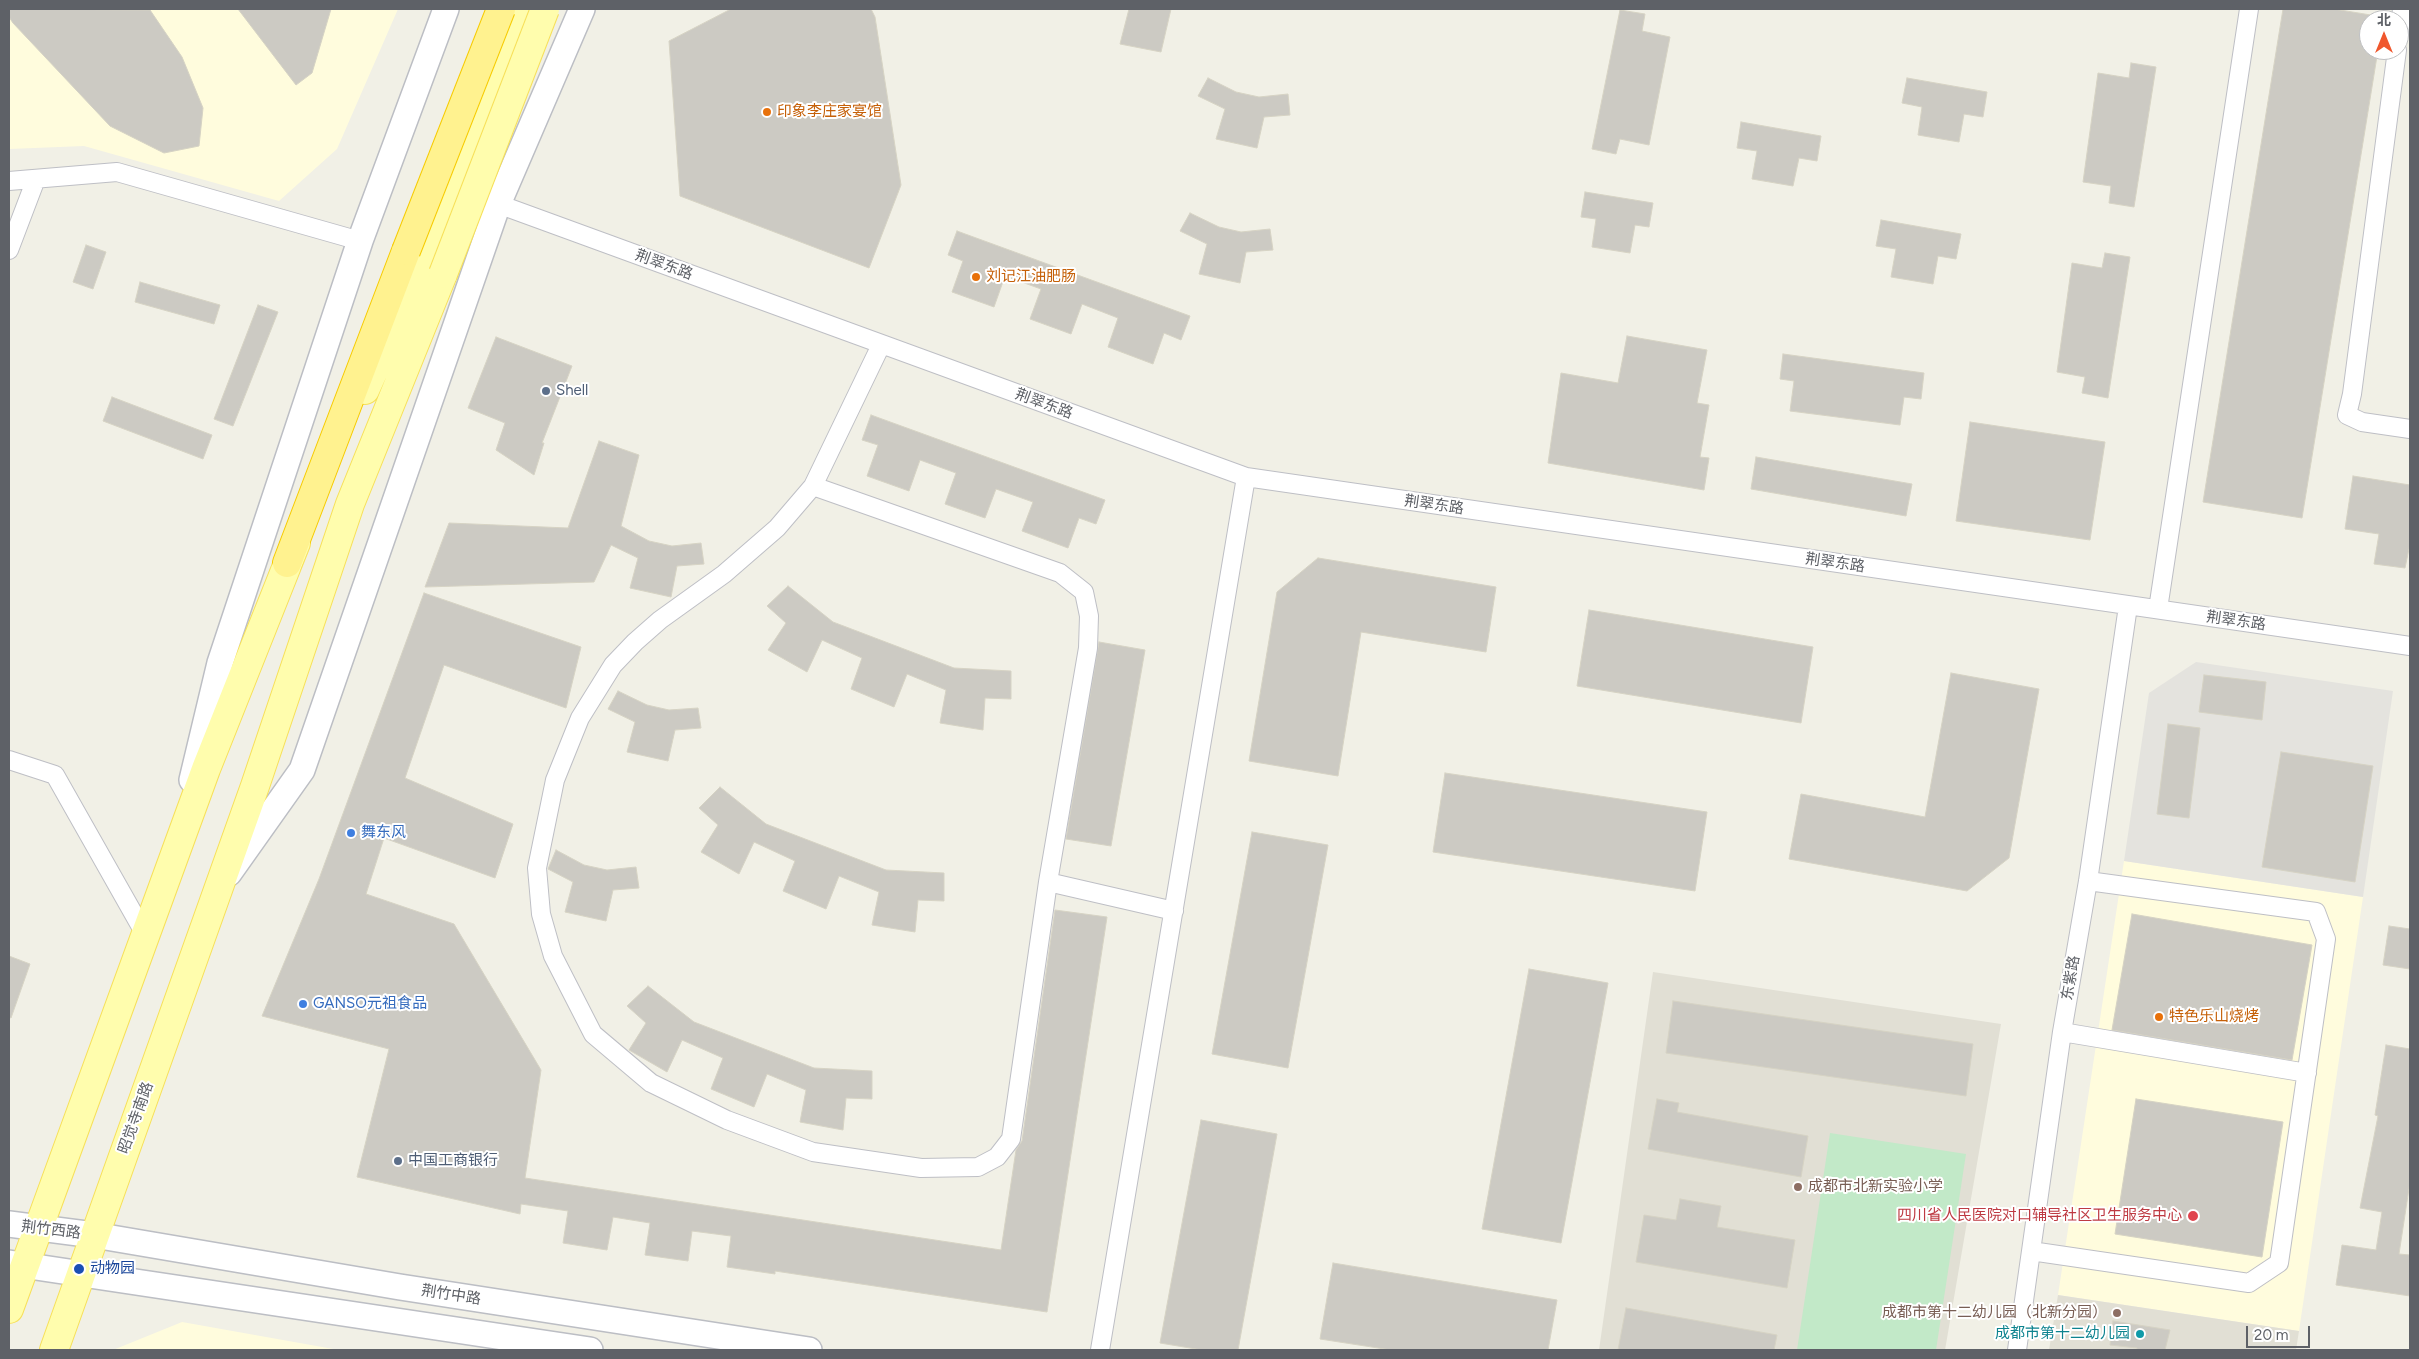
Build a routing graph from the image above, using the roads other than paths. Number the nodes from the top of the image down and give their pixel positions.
1 (446, 9) edge
2 (501, 9) edge
3 (524, 9) edge
4 (545, 9) edge
5 (555, 9) edge
6 (582, 9) edge
7 (2249, 9) edge
8 (2396, 60) edge
9 (521, 71) junction
10 (36, 179) junction
11 (9, 181) edge
12 (498, 204) junction
13 (360, 241) junction
14 (9, 250) edge
15 (422, 266) junction
16 (881, 345) junction
17 (2410, 429) edge
18 (1246, 477) junction
19 (813, 486) junction
20 (287, 563) joint
21 (2128, 606) junction
22 (2158, 610) junction
23 (2410, 646) edge
24 (9, 760) edge
25 (173, 860) junction
26 (2088, 880) junction
27 (1048, 882) junction
28 (220, 885) junction
29 (1174, 911) junction
30 (145, 934) junction
31 (2062, 1032) junction
32 (2307, 1073) junction
33 (9, 1224) edge
34 (38, 1229) junction
35 (94, 1235) junction
36 (2031, 1251) junction
37 (17, 1264) edge
38 (81, 1273) junction
39 (9, 1309) edge
40 (54, 1350) edge
41 (590, 1350) edge
42 (809, 1350) edge
43 (1100, 1350) edge
44 (2017, 1350) edge

1 - 13 street
2 - 15 highway, bridge
3 - 15 main road
4 - 9 main road, bridge
5 - 9 highway, bridge
6 - 12 street
7 - 22 street
8 - 17 street
9 - 15 main road, bridge
10 - 11 street
10 - 13 street
10 - 14 street
12 - 16 street, 荆翠东路
12 - 28 street
13 - 25 street
15 - 20 highway
15 - 28 main road, 昭觉寺南路
16 - 18 street, 荆翠东路
16 - 19 street
18 - 21 street, 荆翠东路
18 - 29 street
19 - 27 street
19 - 27 street
20 - 25 main road
21 - 22 street, 荆翠东路
21 - 26 street, 东紫路
22 - 23 street, 荆翠东路
24 - 30 street
25 - 30 main road
26 - 31 street, 东紫路
26 - 32 street
27 - 29 street
28 - 35 main road, 昭觉寺南路
29 - 43 street
30 - 34 main road
31 - 32 street
31 - 36 street, 东紫路
32 - 36 street
33 - 34 street, 荆竹西路
34 - 35 street, 荆竹西路
34 - 37 main road
35 - 38 main road, 昭觉寺南路
35 - 42 street, 荆竹中路
36 - 44 street, 东紫路
37 - 38 street
37 - 39 main road
38 - 40 main road, 昭觉寺南路
38 - 41 street

